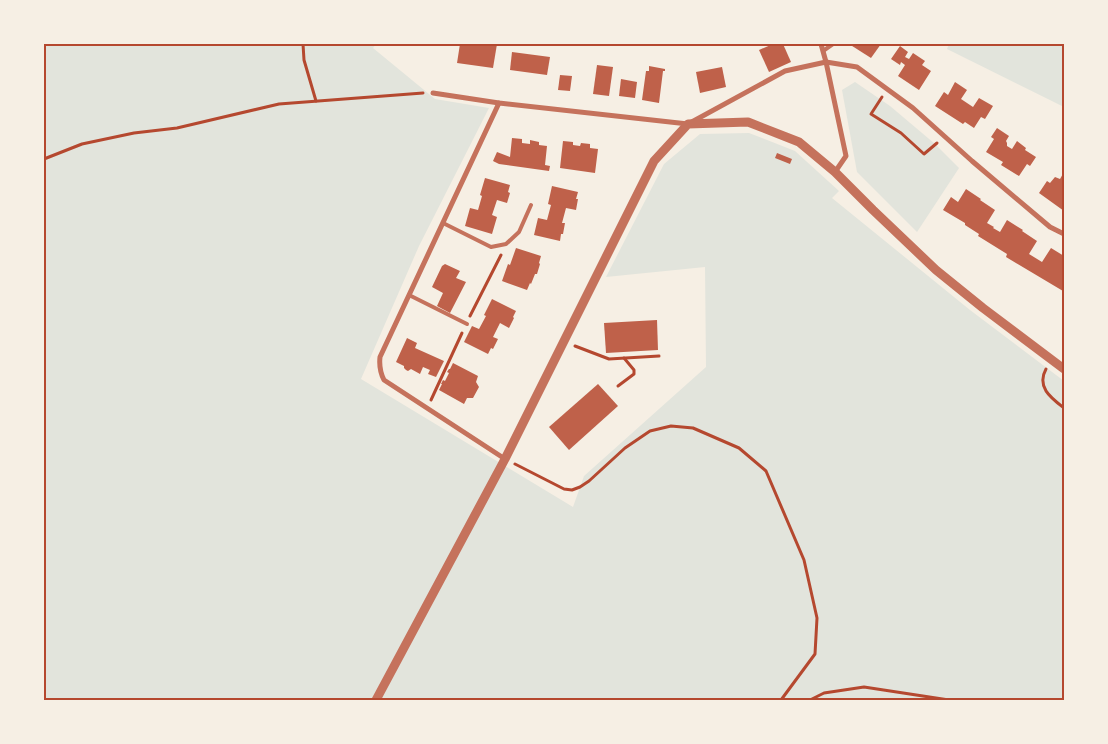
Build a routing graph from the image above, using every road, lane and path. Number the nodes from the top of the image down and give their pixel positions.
1 (303, 44) edge
2 (821, 44) edge
3 (833, 44) edge
4 (823, 51) junction
5 (826, 62) junction
6 (887, 89) junction
7 (433, 92) joint
8 (316, 102) junction
9 (499, 102) junction
10 (688, 124) junction
11 (944, 136) junction
12 (44, 160) edge
13 (836, 172) junction
14 (531, 205) dead end
15 (443, 223) junction
16 (1064, 234) edge
17 (409, 295) junction
18 (467, 324) dead end
19 (582, 349) dead end
20 (659, 356) dead end
21 (624, 358) junction
22 (1051, 360) junction
23 (1064, 369) edge
24 (618, 386) dead end
25 (1064, 408) edge
26 (505, 459) junction
27 (376, 700) edge
28 (781, 700) edge
29 (810, 700) edge
30 (949, 700) edge

1 - 8 path
2 - 4 street
3 - 4 lane
4 - 5 street
5 - 6 street
5 - 10 street
5 - 13 street
6 - 11 street
6 - 11 path
7 - 8 path
7 - 9 street
8 - 12 path
9 - 10 street
9 - 15 street
10 - 13 street
10 - 26 street
11 - 16 street
13 - 22 street
14 - 15 lane
15 - 17 street
17 - 18 lane
17 - 26 street
19 - 21 path
20 - 21 path
21 - 24 path
22 - 23 street
22 - 25 path
26 - 27 street
26 - 28 path
29 - 30 path

